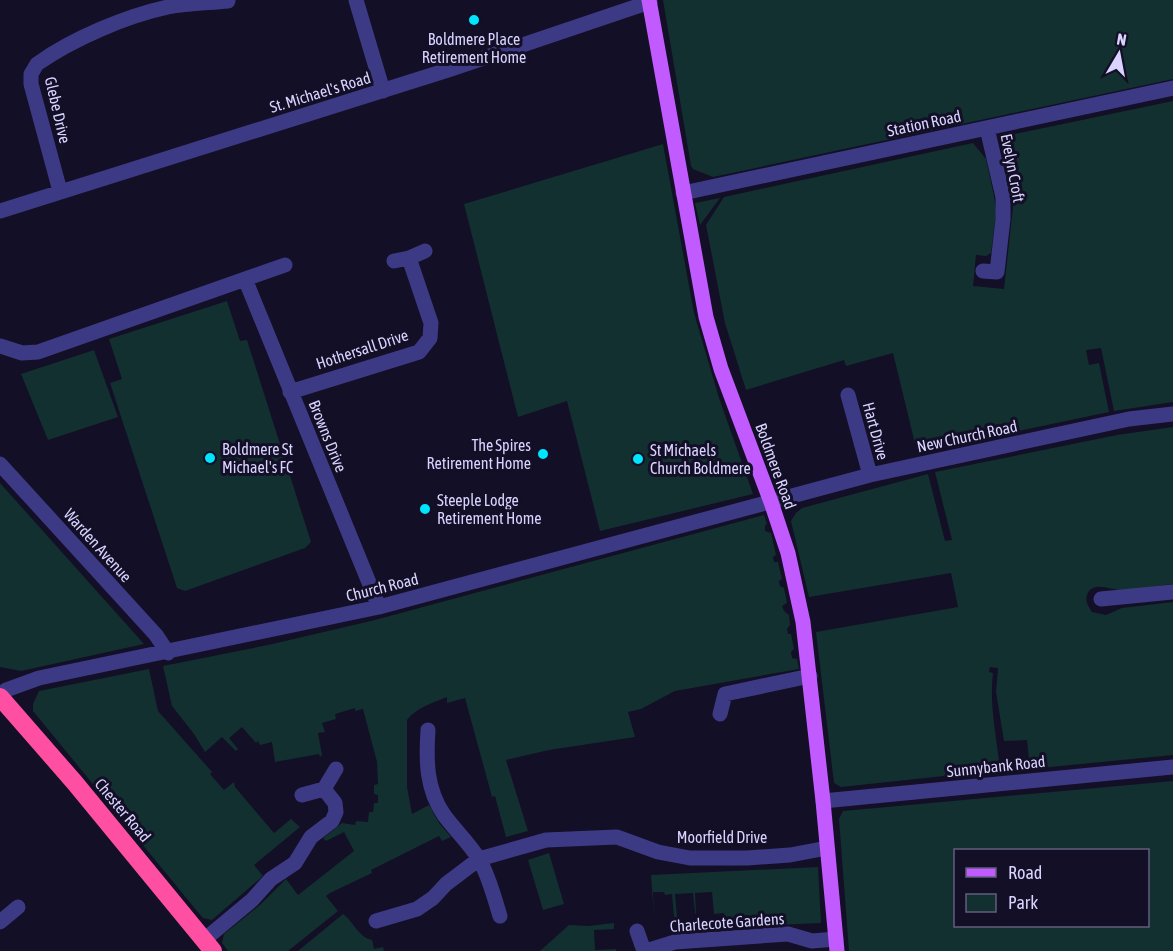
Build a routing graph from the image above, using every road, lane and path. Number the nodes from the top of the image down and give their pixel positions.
1 (356, 0) edge
2 (228, 1) edge
3 (649, 1) edge
4 (195, 2) edge
5 (1173, 88) edge
6 (383, 92) junction
7 (987, 128) junction
8 (60, 191) junction
9 (683, 193) junction
10 (0, 210) edge
11 (425, 251) dead end
12 (285, 265) dead end
13 (983, 271) dead end
14 (245, 279) junction
15 (0, 346) edge
16 (290, 392) junction
17 (848, 395) dead end
18 (1173, 414) edge
19 (0, 464) edge
20 (870, 476) junction
21 (771, 502) junction
22 (1173, 592) edge
23 (1101, 598) dead end
24 (379, 607) junction
25 (168, 653) junction
26 (810, 676) junction
27 (0, 696) edge
28 (720, 714) dead end
29 (428, 730) dead end
30 (1173, 767) edge
31 (336, 769) dead end
32 (324, 789) junction
33 (302, 795) dead end
34 (823, 801) junction
35 (827, 848) junction
36 (478, 859) junction
37 (18, 907) dead end
38 (500, 916) dead end
39 (376, 921) dead end
40 (0, 922) edge
41 (637, 931) dead end
42 (209, 945) edge
43 (837, 945) edge
44 (812, 946) edge
45 (645, 951) edge

1 - 6 street
2 - 4 street, Glebe Drive
3 - 6 street, St. Michael's Road
3 - 9 main road, Boldmere Road
4 - 8 street, Glebe Drive
5 - 7 street, Station Road
6 - 8 street, St. Michael's Road
7 - 9 street, Station Road
7 - 13 street, Evelyn Croft
8 - 10 street, St. Michael's Road
9 - 21 main road, Boldmere Road
11 - 16 street, Hothersall Drive
12 - 14 street
14 - 15 street
14 - 16 street, Browns Drive
16 - 24 street, Browns Drive
17 - 20 street, Hart Drive
18 - 20 street, New Church Road
19 - 25 street, Warden Avenue
20 - 21 street, New Church Road
21 - 24 street, Church Road
21 - 26 main road, Boldmere Road
22 - 23 street
24 - 25 street, Church Road
25 - 27 street, Church Road
26 - 28 street
26 - 34 main road, Boldmere Road
27 - 42 highway, Chester Road
29 - 36 street
30 - 34 street, Sunnybank Road
31 - 32 street
32 - 33 street
32 - 42 street
34 - 35 main road, Boldmere Road
35 - 36 street, Moorfield Drive
35 - 43 main road, Boldmere Road
36 - 38 street
36 - 39 street, Moorfield Drive
37 - 40 street
41 - 45 street, Charlecote Gardens
43 - 44 street, Charlecote Gardens
44 - 45 street, Charlecote Gardens

